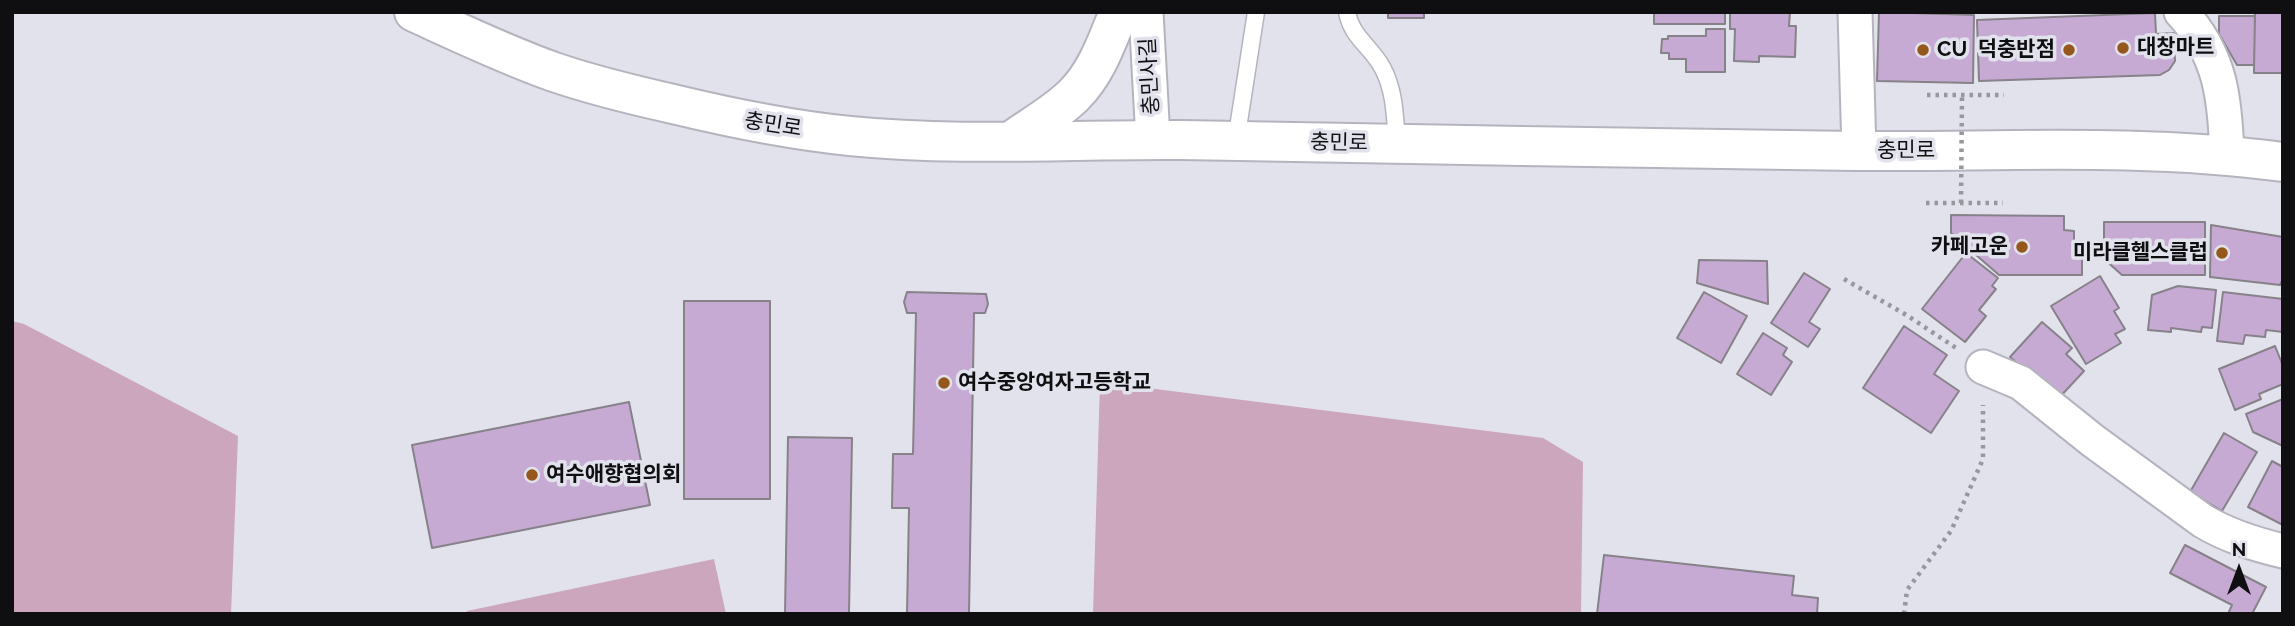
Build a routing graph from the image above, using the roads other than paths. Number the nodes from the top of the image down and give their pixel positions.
1 (414, 12) edge
2 (1119, 12) edge
3 (1146, 12) edge
4 (1256, 12) edge
5 (1347, 12) edge
6 (1855, 12) edge
7 (2181, 12) edge
8 (1153, 140) junction
9 (1011, 141) junction
10 (1236, 141) junction
11 (1397, 144) junction
12 (1859, 151) junction
13 (2227, 155) junction
14 (2283, 162) edge
15 (1983, 367) road end
16 (2283, 551) edge

1 - 9 street, 충민로
2 - 9 street
3 - 8 street, 충민사길
4 - 10 lane
5 - 11 lane
6 - 12 street
7 - 13 street
8 - 9 street, 충민로
8 - 10 street, 충민로
10 - 11 street, 충민로
11 - 12 street, 충민로
12 - 13 street, 충민로
13 - 14 street, 충민로
15 - 16 street

